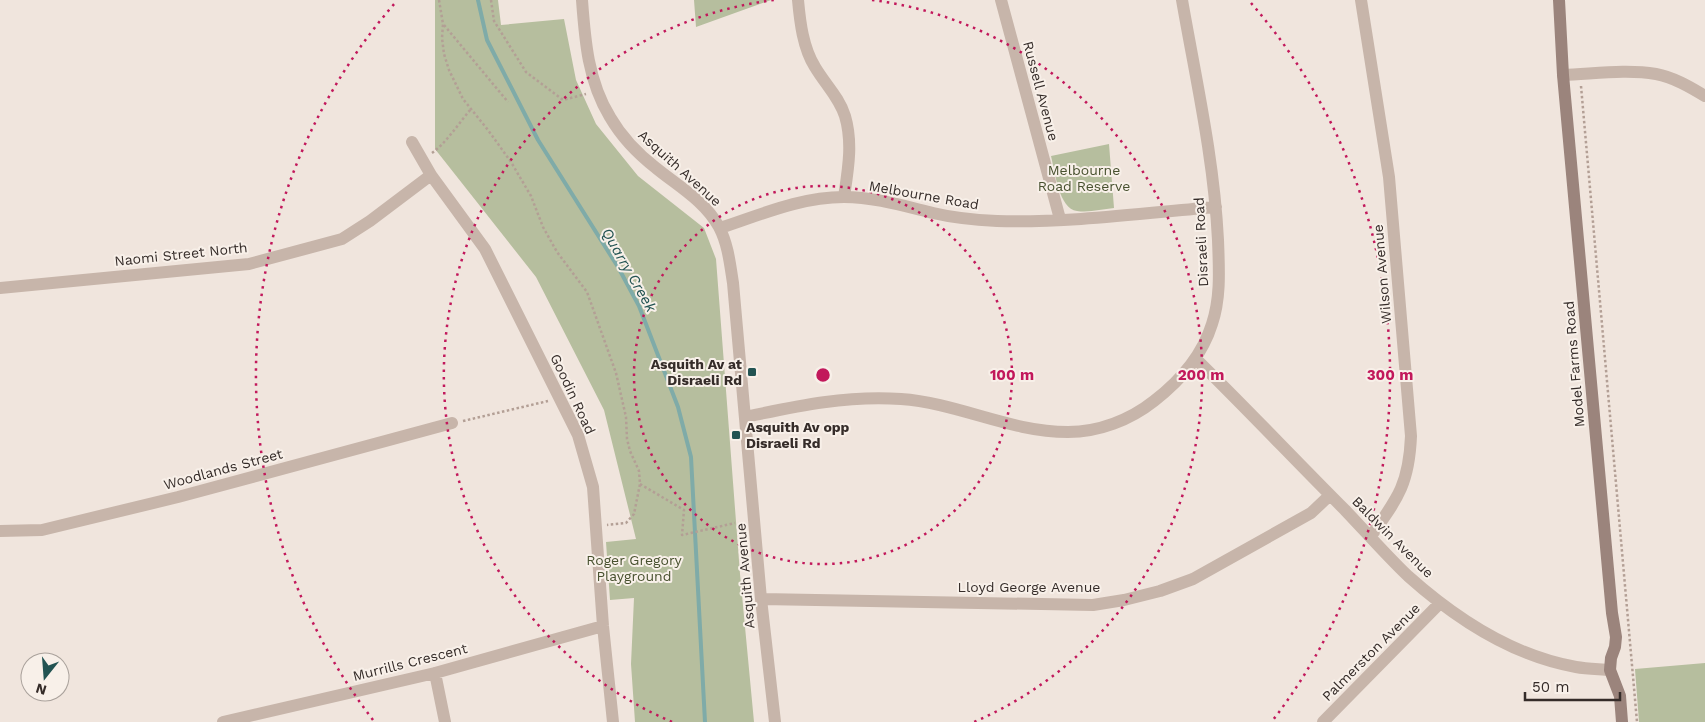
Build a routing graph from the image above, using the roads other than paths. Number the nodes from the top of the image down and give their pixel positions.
1 (582, 0) edge
2 (798, 0) edge
3 (1001, 0) edge
4 (1182, 0) edge
5 (1361, 0) edge
6 (1559, 0) edge
7 (1563, 75) junction
8 (1705, 96) edge
9 (412, 142) dead end
10 (432, 175) junction
11 (844, 197) junction
12 (1216, 207) junction
13 (1060, 220) junction
14 (720, 228) junction
15 (0, 288) edge
16 (1196, 359) junction
17 (745, 417) junction
18 (452, 423) road end
19 (1330, 495) junction
20 (0, 531) edge
21 (1370, 536) junction
22 (761, 599) junction
23 (1440, 603) junction
24 (603, 626) junction
25 (1610, 670) junction
26 (435, 673) junction
27 (222, 722) edge
28 (445, 722) edge
29 (613, 722) edge
30 (775, 722) edge
31 (1325, 722) edge
32 (1622, 722) edge

1 - 14 street, Asquith Avenue
2 - 11 street
3 - 13 street, Russell Avenue
4 - 12 street, Disraeli Road
5 - 21 street, Wilson Avenue
6 - 7 street, Model Farms Road
7 - 8 street
7 - 25 street, Model Farms Road
9 - 10 street, Goodin Road
10 - 15 street, Naomi Street North
10 - 24 street, Goodin Road
11 - 13 street, Melbourne Road
11 - 14 street, Melbourne Road
12 - 13 street, Melbourne Road
12 - 16 street, Disraeli Road
14 - 17 street, Asquith Avenue
16 - 17 street, Disraeli Road
16 - 19 street, Baldwin Avenue
17 - 22 street, Asquith Avenue
18 - 20 street, Woodlands Street
19 - 21 street, Baldwin Avenue
19 - 22 street, Lloyd George Avenue
21 - 23 street, Baldwin Avenue
22 - 30 street, Asquith Avenue
23 - 25 street, Baldwin Avenue
23 - 31 street, Palmerston Avenue
24 - 26 street, Murrills Crescent
24 - 29 street, Goodin Road
25 - 32 street
26 - 27 street, Murrills Crescent
26 - 28 street

